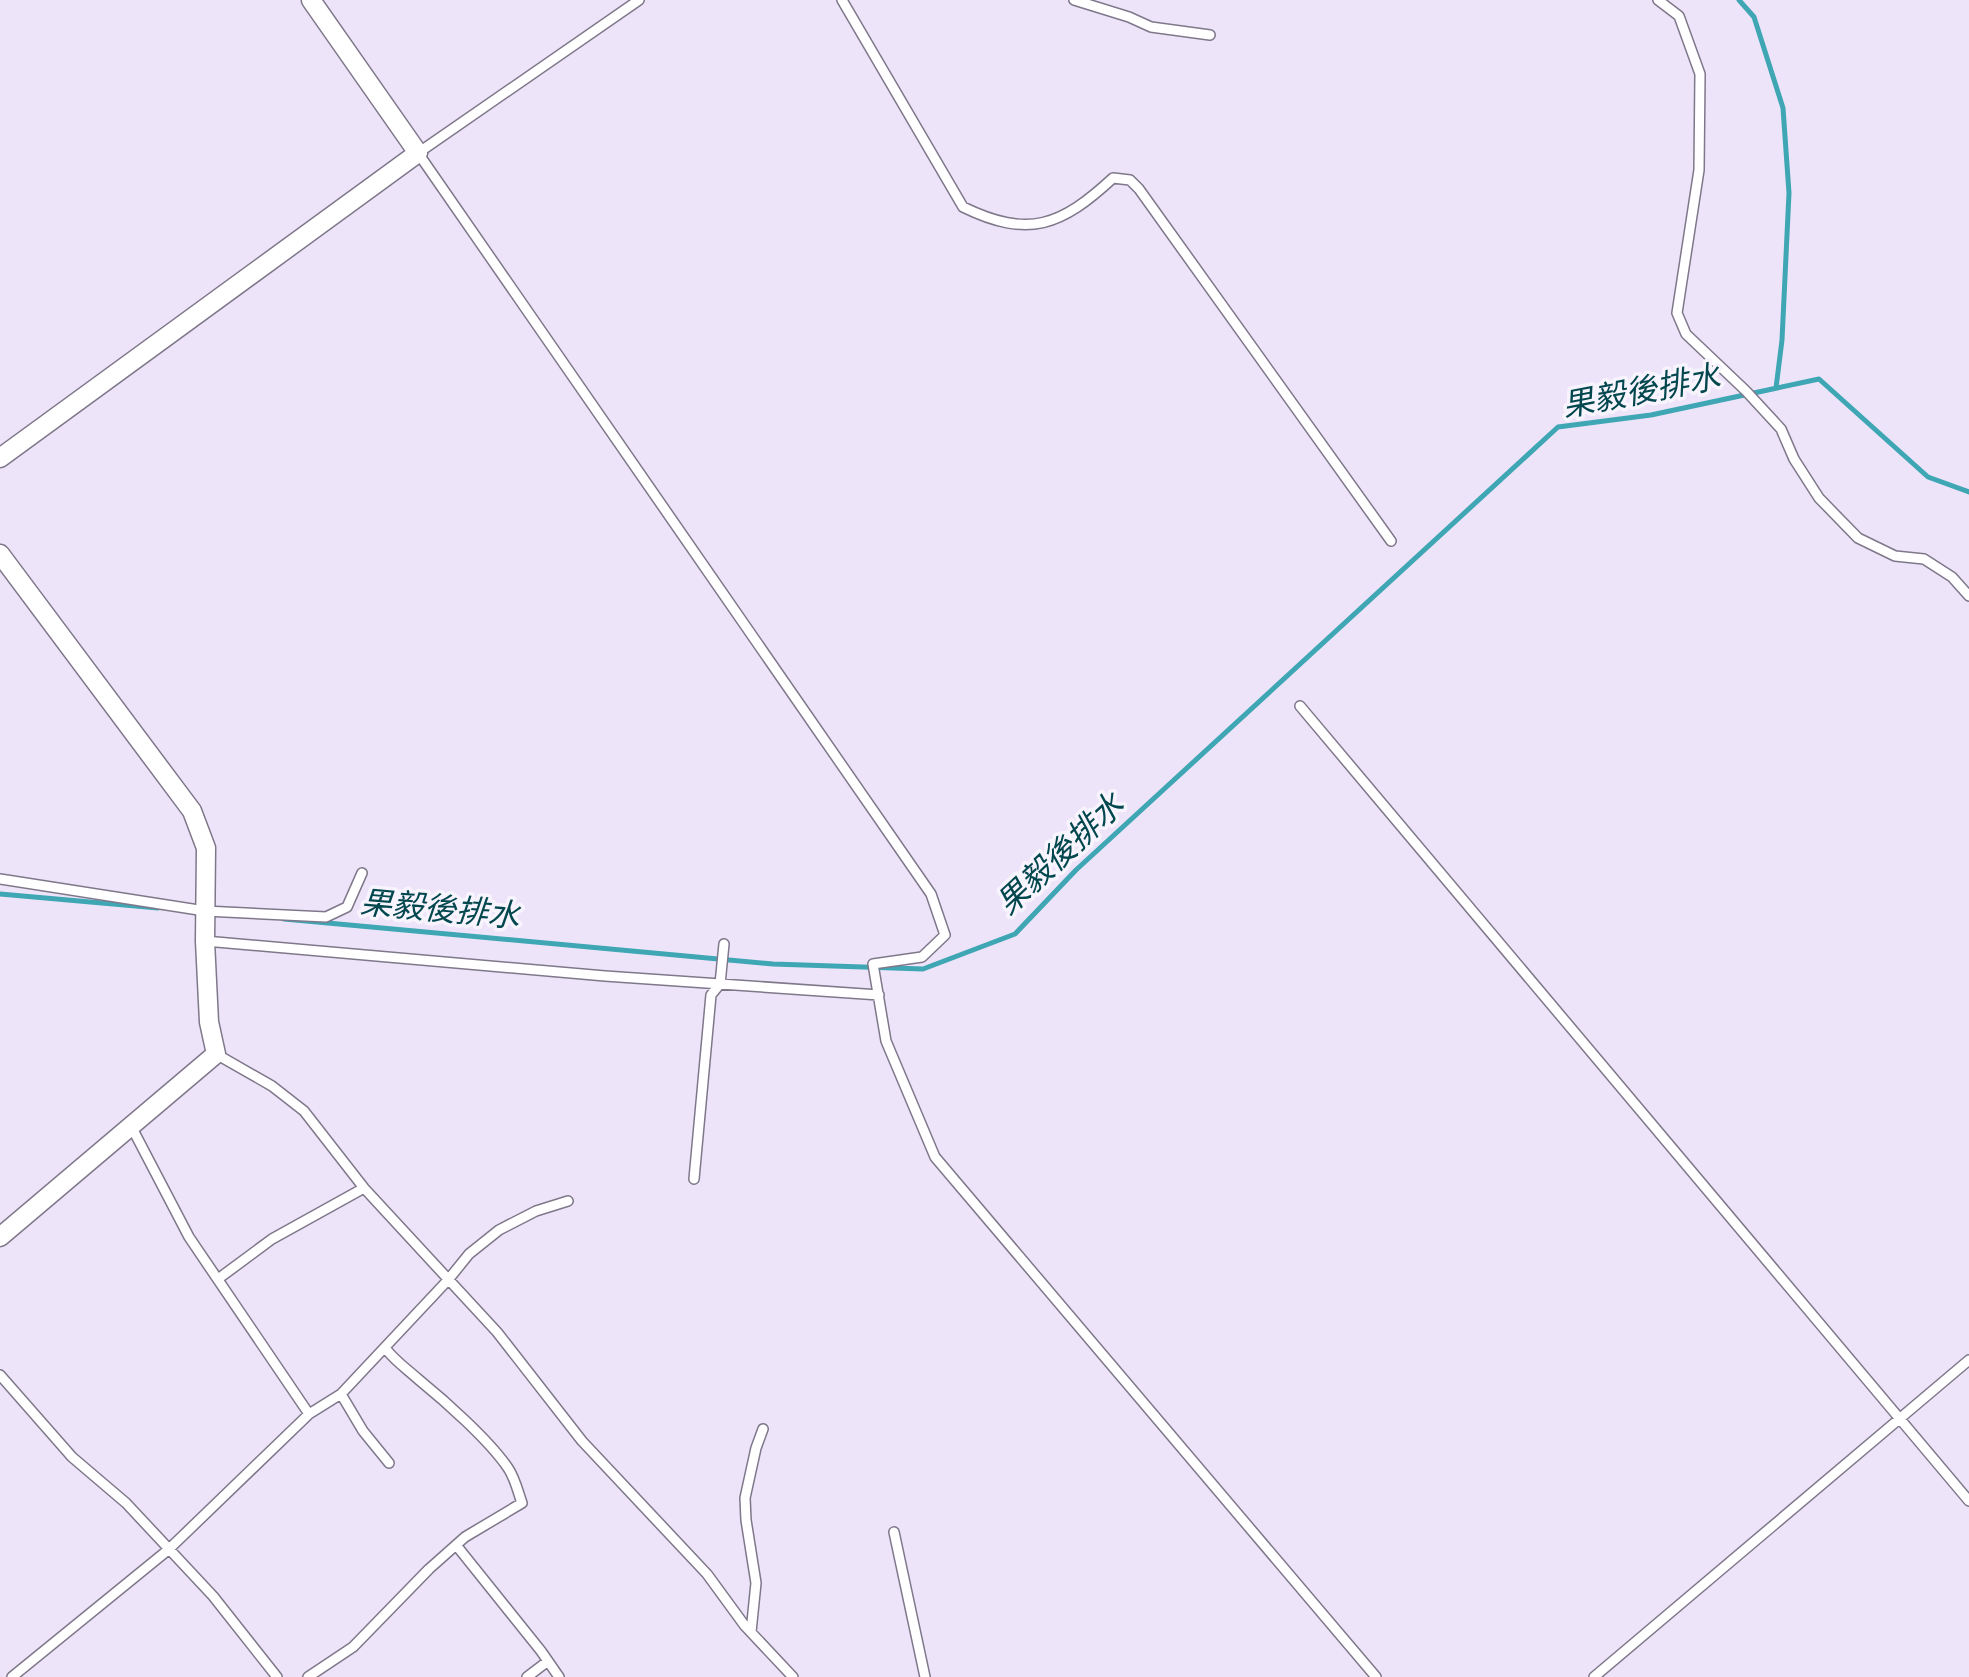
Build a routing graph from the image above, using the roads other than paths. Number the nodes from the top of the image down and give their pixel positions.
1 (311, 0) edge
2 (639, 0) edge
3 (842, 0) edge
4 (1074, 0) edge
5 (1658, 0) edge
6 (1210, 35) dead end
7 (418, 153) junction
8 (0, 458) edge
9 (1391, 541) dead end
10 (0, 554) edge
11 (1969, 596) edge
12 (1300, 706) dead end
13 (362, 873) dead end
14 (0, 879) edge
15 (205, 911) junction
16 (205, 941) junction
17 (724, 944) dead end
18 (720, 984) junction
19 (879, 995) junction
20 (216, 1054) junction
21 (131, 1126) junction
22 (694, 1179) dead end
23 (364, 1188) junction
24 (568, 1201) dead end
25 (0, 1237) edge
26 (218, 1279) junction
27 (448, 1280) junction
28 (386, 1349) junction
29 (1969, 1360) edge
30 (0, 1375) edge
31 (341, 1394) junction
32 (309, 1414) junction
33 (1899, 1419) junction
34 (763, 1429) dead end
35 (389, 1463) dead end
36 (1969, 1501) edge
37 (894, 1532) dead end
38 (456, 1545) junction
39 (168, 1550) junction
40 (751, 1632) junction
41 (548, 1661) junction
42 (1369, 1675) edge
43 (12, 1677) edge
44 (277, 1677) edge
45 (308, 1677) edge
46 (527, 1677) edge
47 (559, 1677) edge
48 (793, 1677) edge
49 (925, 1677) edge
50 (1594, 1677) edge

1 - 7 street
2 - 7 lane
3 - 9 lane
4 - 6 lane
5 - 11 lane
7 - 8 street
7 - 19 lane
10 - 15 street
12 - 33 lane
13 - 15 lane
14 - 15 lane
15 - 16 street
16 - 18 lane
16 - 20 street
17 - 18 lane
18 - 19 lane
18 - 22 lane
19 - 42 lane
20 - 21 street
20 - 23 lane
21 - 25 street
21 - 26 lane
23 - 26 lane
23 - 27 lane
24 - 27 lane
26 - 32 lane
27 - 28 lane
27 - 40 lane
28 - 31 lane
28 - 38 lane
29 - 33 lane
30 - 39 lane
31 - 32 lane
31 - 35 lane
32 - 39 lane
33 - 36 lane
33 - 50 lane
34 - 40 lane
37 - 49 lane
38 - 41 lane
38 - 45 lane
39 - 43 lane
39 - 44 lane
40 - 48 lane
41 - 46 lane
41 - 47 lane

